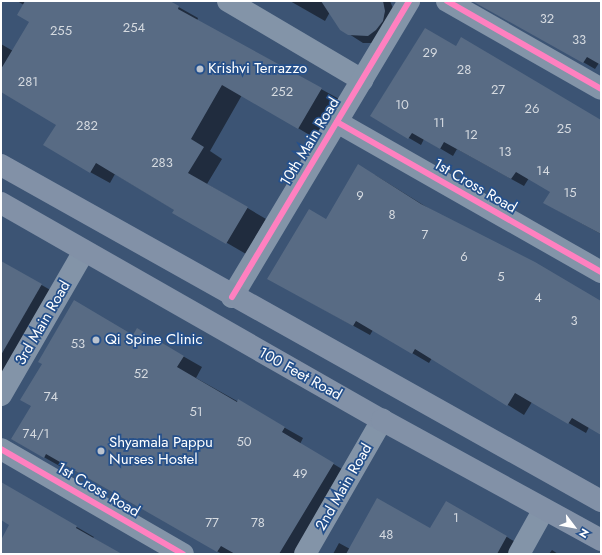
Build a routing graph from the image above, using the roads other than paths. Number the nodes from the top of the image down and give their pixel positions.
1 (228, 1) edge
2 (409, 1) edge
3 (448, 1) edge
4 (362, 80) junction
5 (601, 89) edge
6 (337, 122) junction
7 (1, 165) edge
8 (1, 203) edge
9 (84, 251) junction
10 (601, 272) edge
11 (232, 297) junction
12 (1, 394) edge
13 (382, 420) junction
14 (1, 449) edge
15 (601, 501) edge
16 (544, 509) junction
17 (601, 540) edge
18 (183, 554) edge
19 (305, 554) edge
20 (519, 554) edge

1 - 4 street
2 - 4 street, 10th Main Road
3 - 5 street
4 - 6 street, 10th Main Road
6 - 10 street, 1st Cross Road
6 - 11 street, 10th Main Road
7 - 11 main road
8 - 9 main road, 100 Feet Road
9 - 12 street, 3rd Main Road
9 - 13 main road, 100 Feet Road
11 - 15 main road
13 - 16 main road, 100 Feet Road
13 - 19 street, 2nd Main Road
14 - 18 street, 1st Cross Road
16 - 17 main road, 100 Feet Road
16 - 20 street

